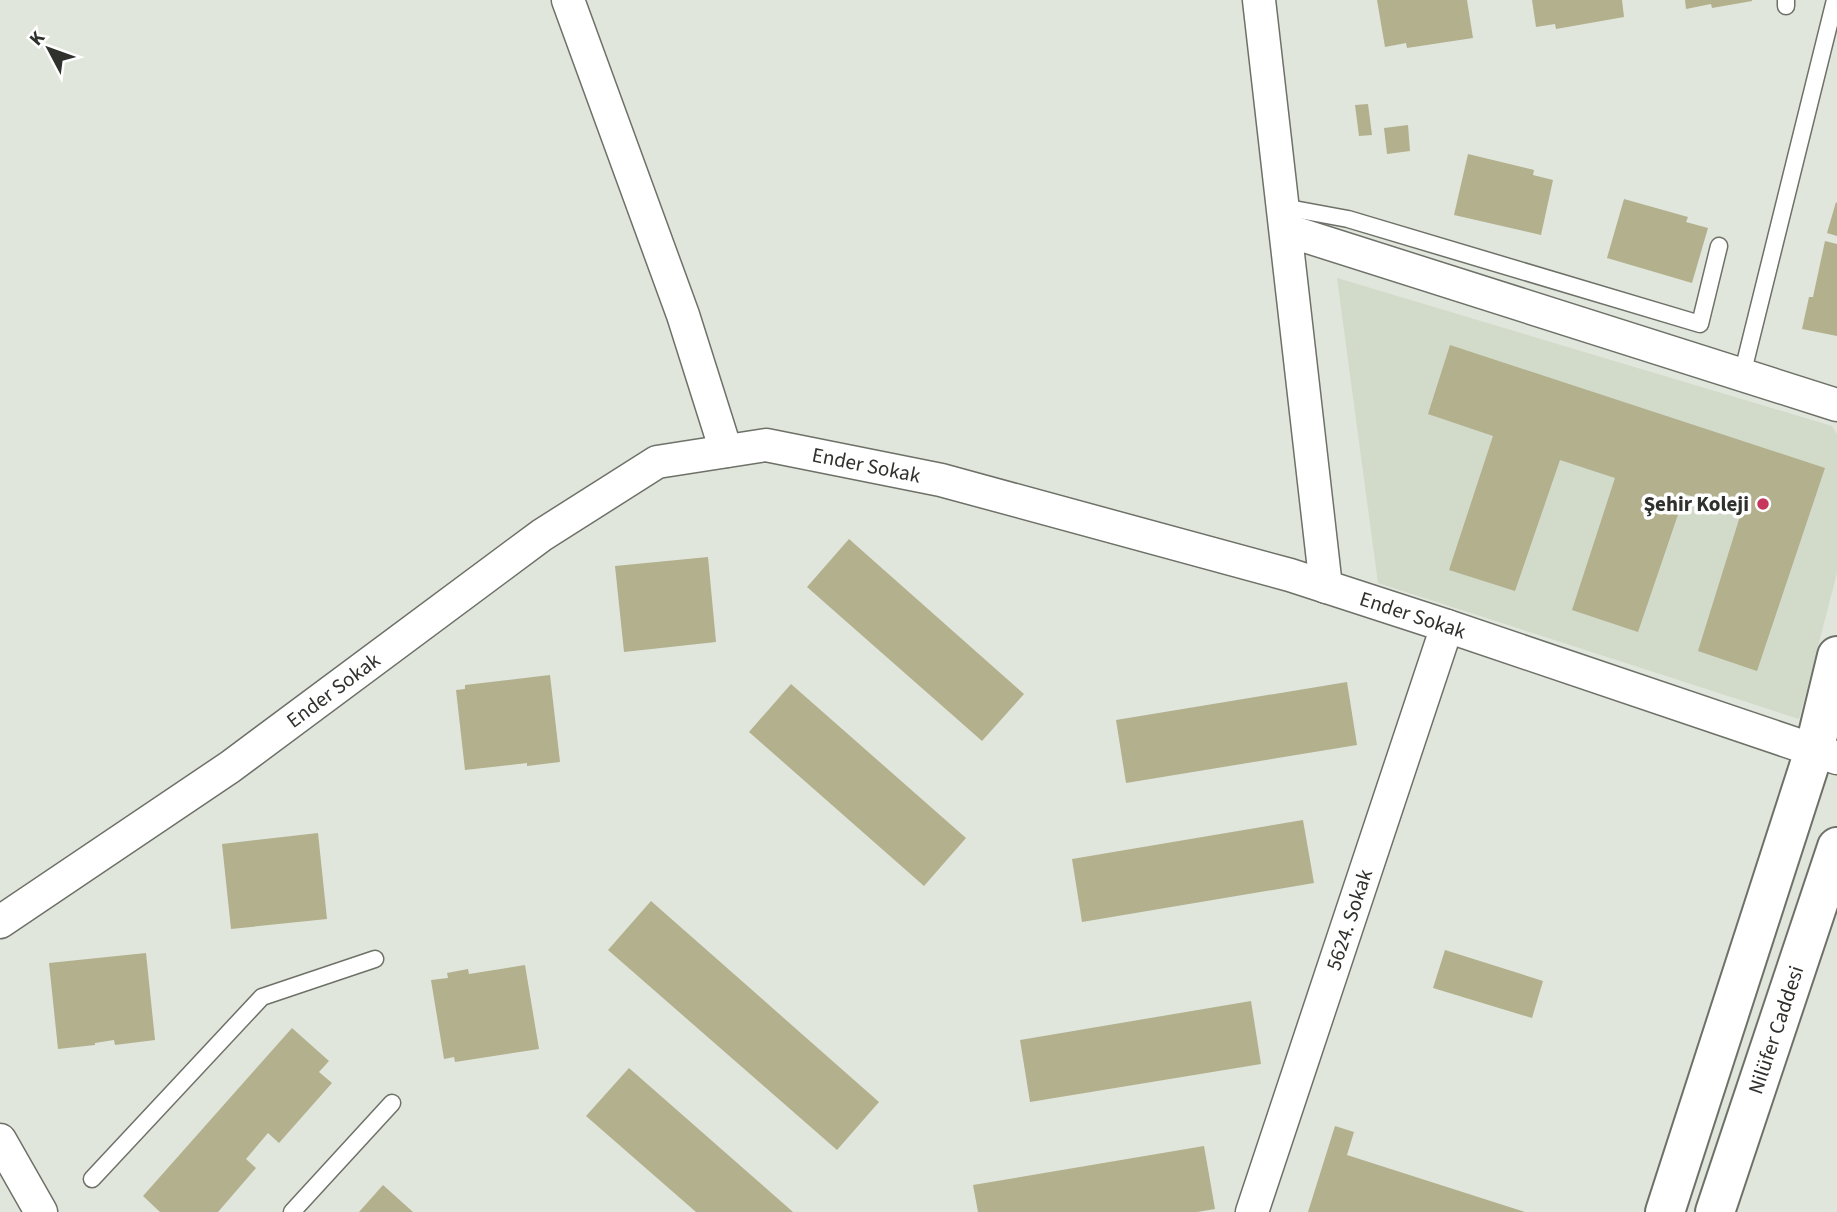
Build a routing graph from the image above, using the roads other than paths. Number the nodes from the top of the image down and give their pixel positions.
1 (568, 0) edge
2 (1259, 0) edge
3 (1835, 0) edge
4 (1284, 218) junction
5 (1719, 246) dead end
6 (1742, 374) junction
7 (1837, 405) edge
8 (726, 451) junction
9 (1326, 587) junction
10 (1447, 626) junction
11 (1837, 656) edge
12 (1825, 755) edge
13 (1837, 847) edge
14 (0, 922) edge
15 (375, 959) dead end
16 (392, 1103) dead end
17 (0, 1140) edge
18 (92, 1179) dead end
19 (41, 1212) edge
20 (292, 1212) edge
21 (1252, 1212) edge
22 (1665, 1212) edge
23 (1715, 1212) edge

1 - 8 street
2 - 4 street
3 - 6 lane
4 - 5 lane
4 - 6 street
4 - 9 street
6 - 7 street
8 - 9 street, Ender Sokak
8 - 14 street, Ender Sokak
9 - 10 street, Ender Sokak
10 - 12 street, Ender Sokak
10 - 21 street, 5624. Sokak
11 - 12 street
12 - 22 street
13 - 23 street, Nilüfer Caddesi
15 - 18 lane
16 - 20 lane
17 - 19 street

